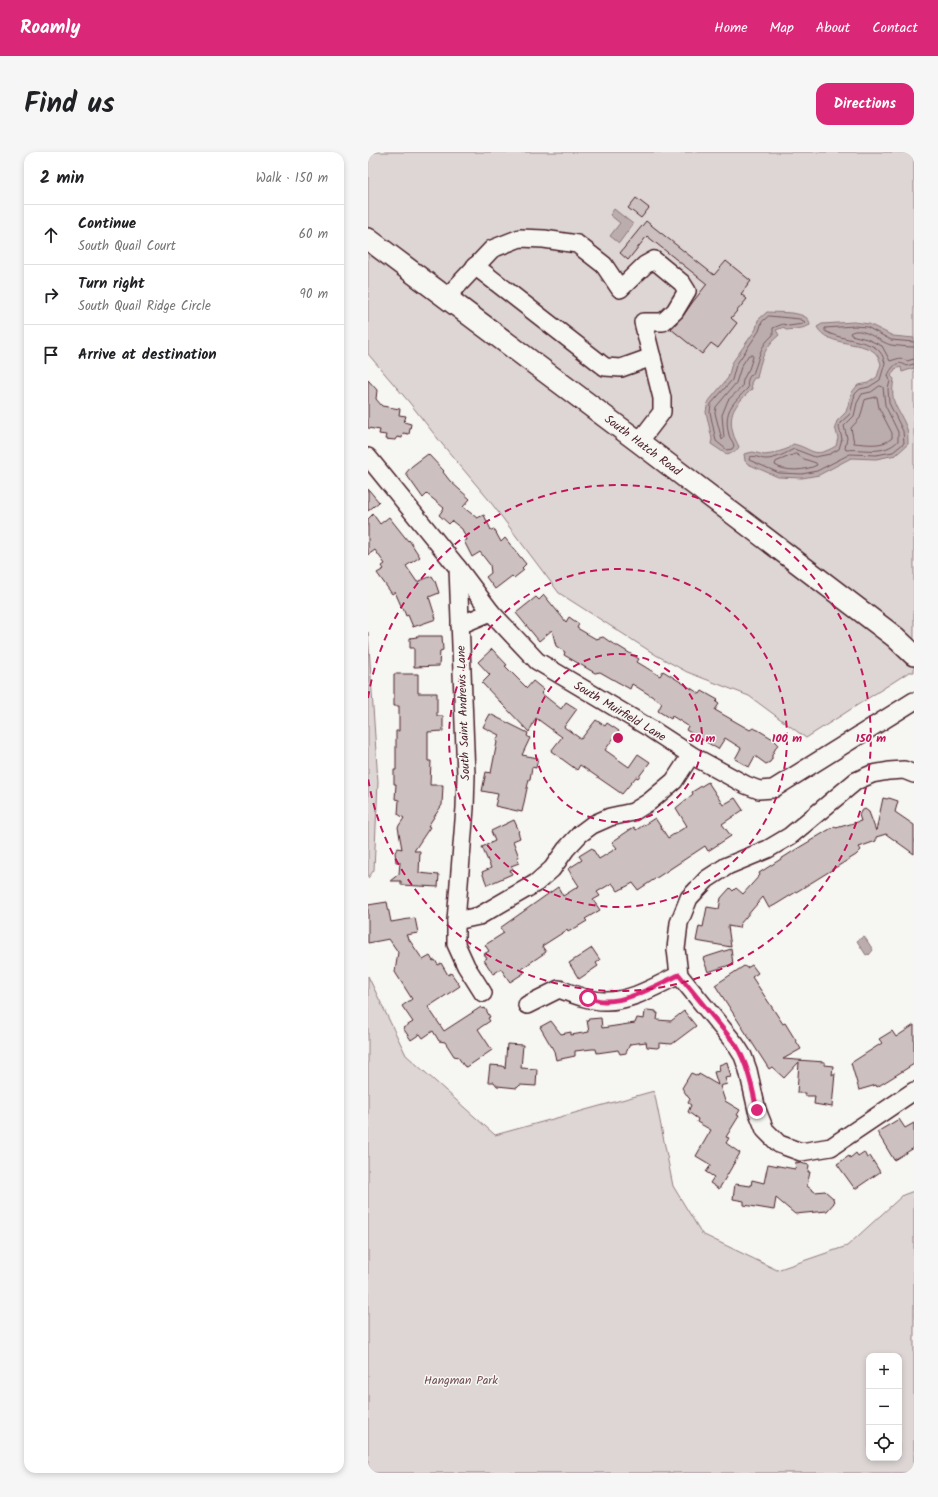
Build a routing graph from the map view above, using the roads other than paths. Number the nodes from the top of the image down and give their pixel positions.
1 (368, 239) edge
2 (475, 266) junction
3 (446, 298) junction
4 (652, 357) junction
5 (639, 442) junction
6 (368, 457) edge
7 (458, 568) junction
8 (491, 612) junction
9 (460, 625) junction
10 (914, 655) edge
11 (914, 701) edge
12 (691, 755) junction
13 (914, 774) edge
14 (456, 921) junction
15 (679, 975) junction
16 (483, 993) dead end
17 (527, 1005) dead end
18 (914, 1091) edge

1 - 3 main road, South Hatch Road
2 - 3 street
2 - 4 street
2 - 4 street
3 - 5 main road, South Hatch Road
4 - 5 street
5 - 10 main road, South Hatch Road
6 - 7 street
7 - 8 street, South Muirfield Lane
7 - 9 street, South Saint Andrews Lane
8 - 9 street
8 - 12 street, South Muirfield Lane
9 - 14 street, South Saint Andrews Lane
11 - 12 street, South Muirfield Lane
12 - 14 street
13 - 15 street
14 - 16 street, South Saint Andrews Lane
15 - 17 street
15 - 18 street

